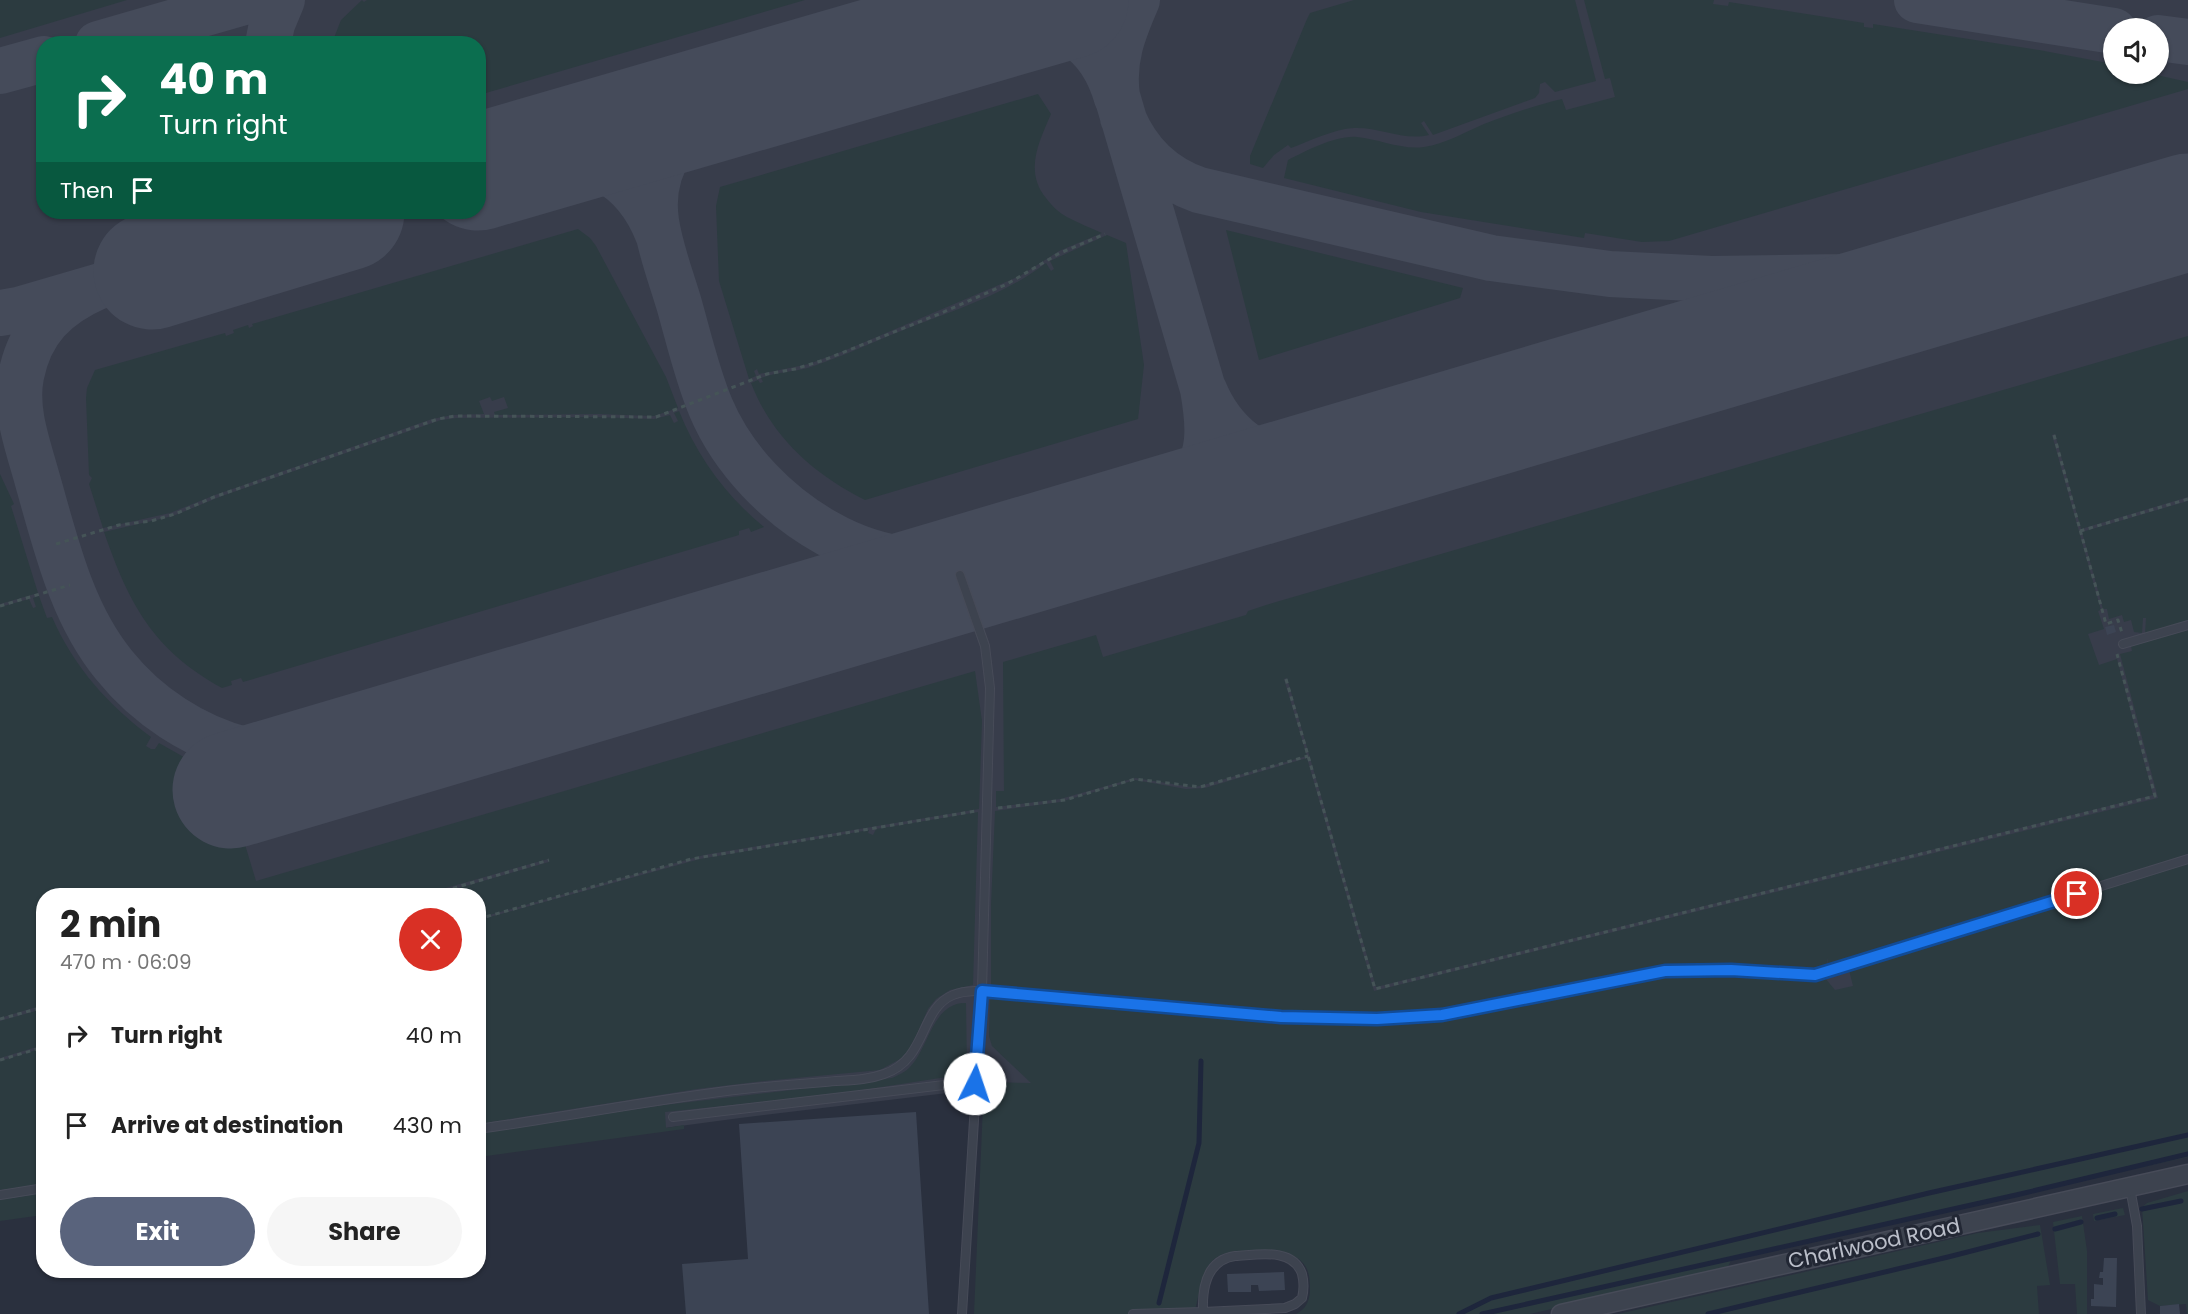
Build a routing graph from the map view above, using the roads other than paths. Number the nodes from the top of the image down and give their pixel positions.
1 (960, 575) dead end
2 (2188, 625) edge
3 (2124, 643) road end
4 (2188, 859) edge
5 (982, 991) junction
6 (975, 1084) junction
7 (674, 1117) dead end
8 (486, 1128) edge
9 (2188, 1174) edge
10 (2130, 1188) junction
11 (36, 1189) edge
12 (0, 1195) edge
13 (1203, 1312) junction
14 (962, 1314) edge
15 (1133, 1314) edge
16 (1560, 1314) edge
17 (2141, 1314) edge

1 - 5 lane
2 - 3 lane
4 - 5 lane
5 - 6 lane
5 - 8 lane
6 - 7 lane
6 - 14 lane
9 - 10 street, Charlwood Road
10 - 16 street, Charlwood Road
10 - 17 lane
11 - 12 lane
13 - 13 lane
13 - 15 lane

